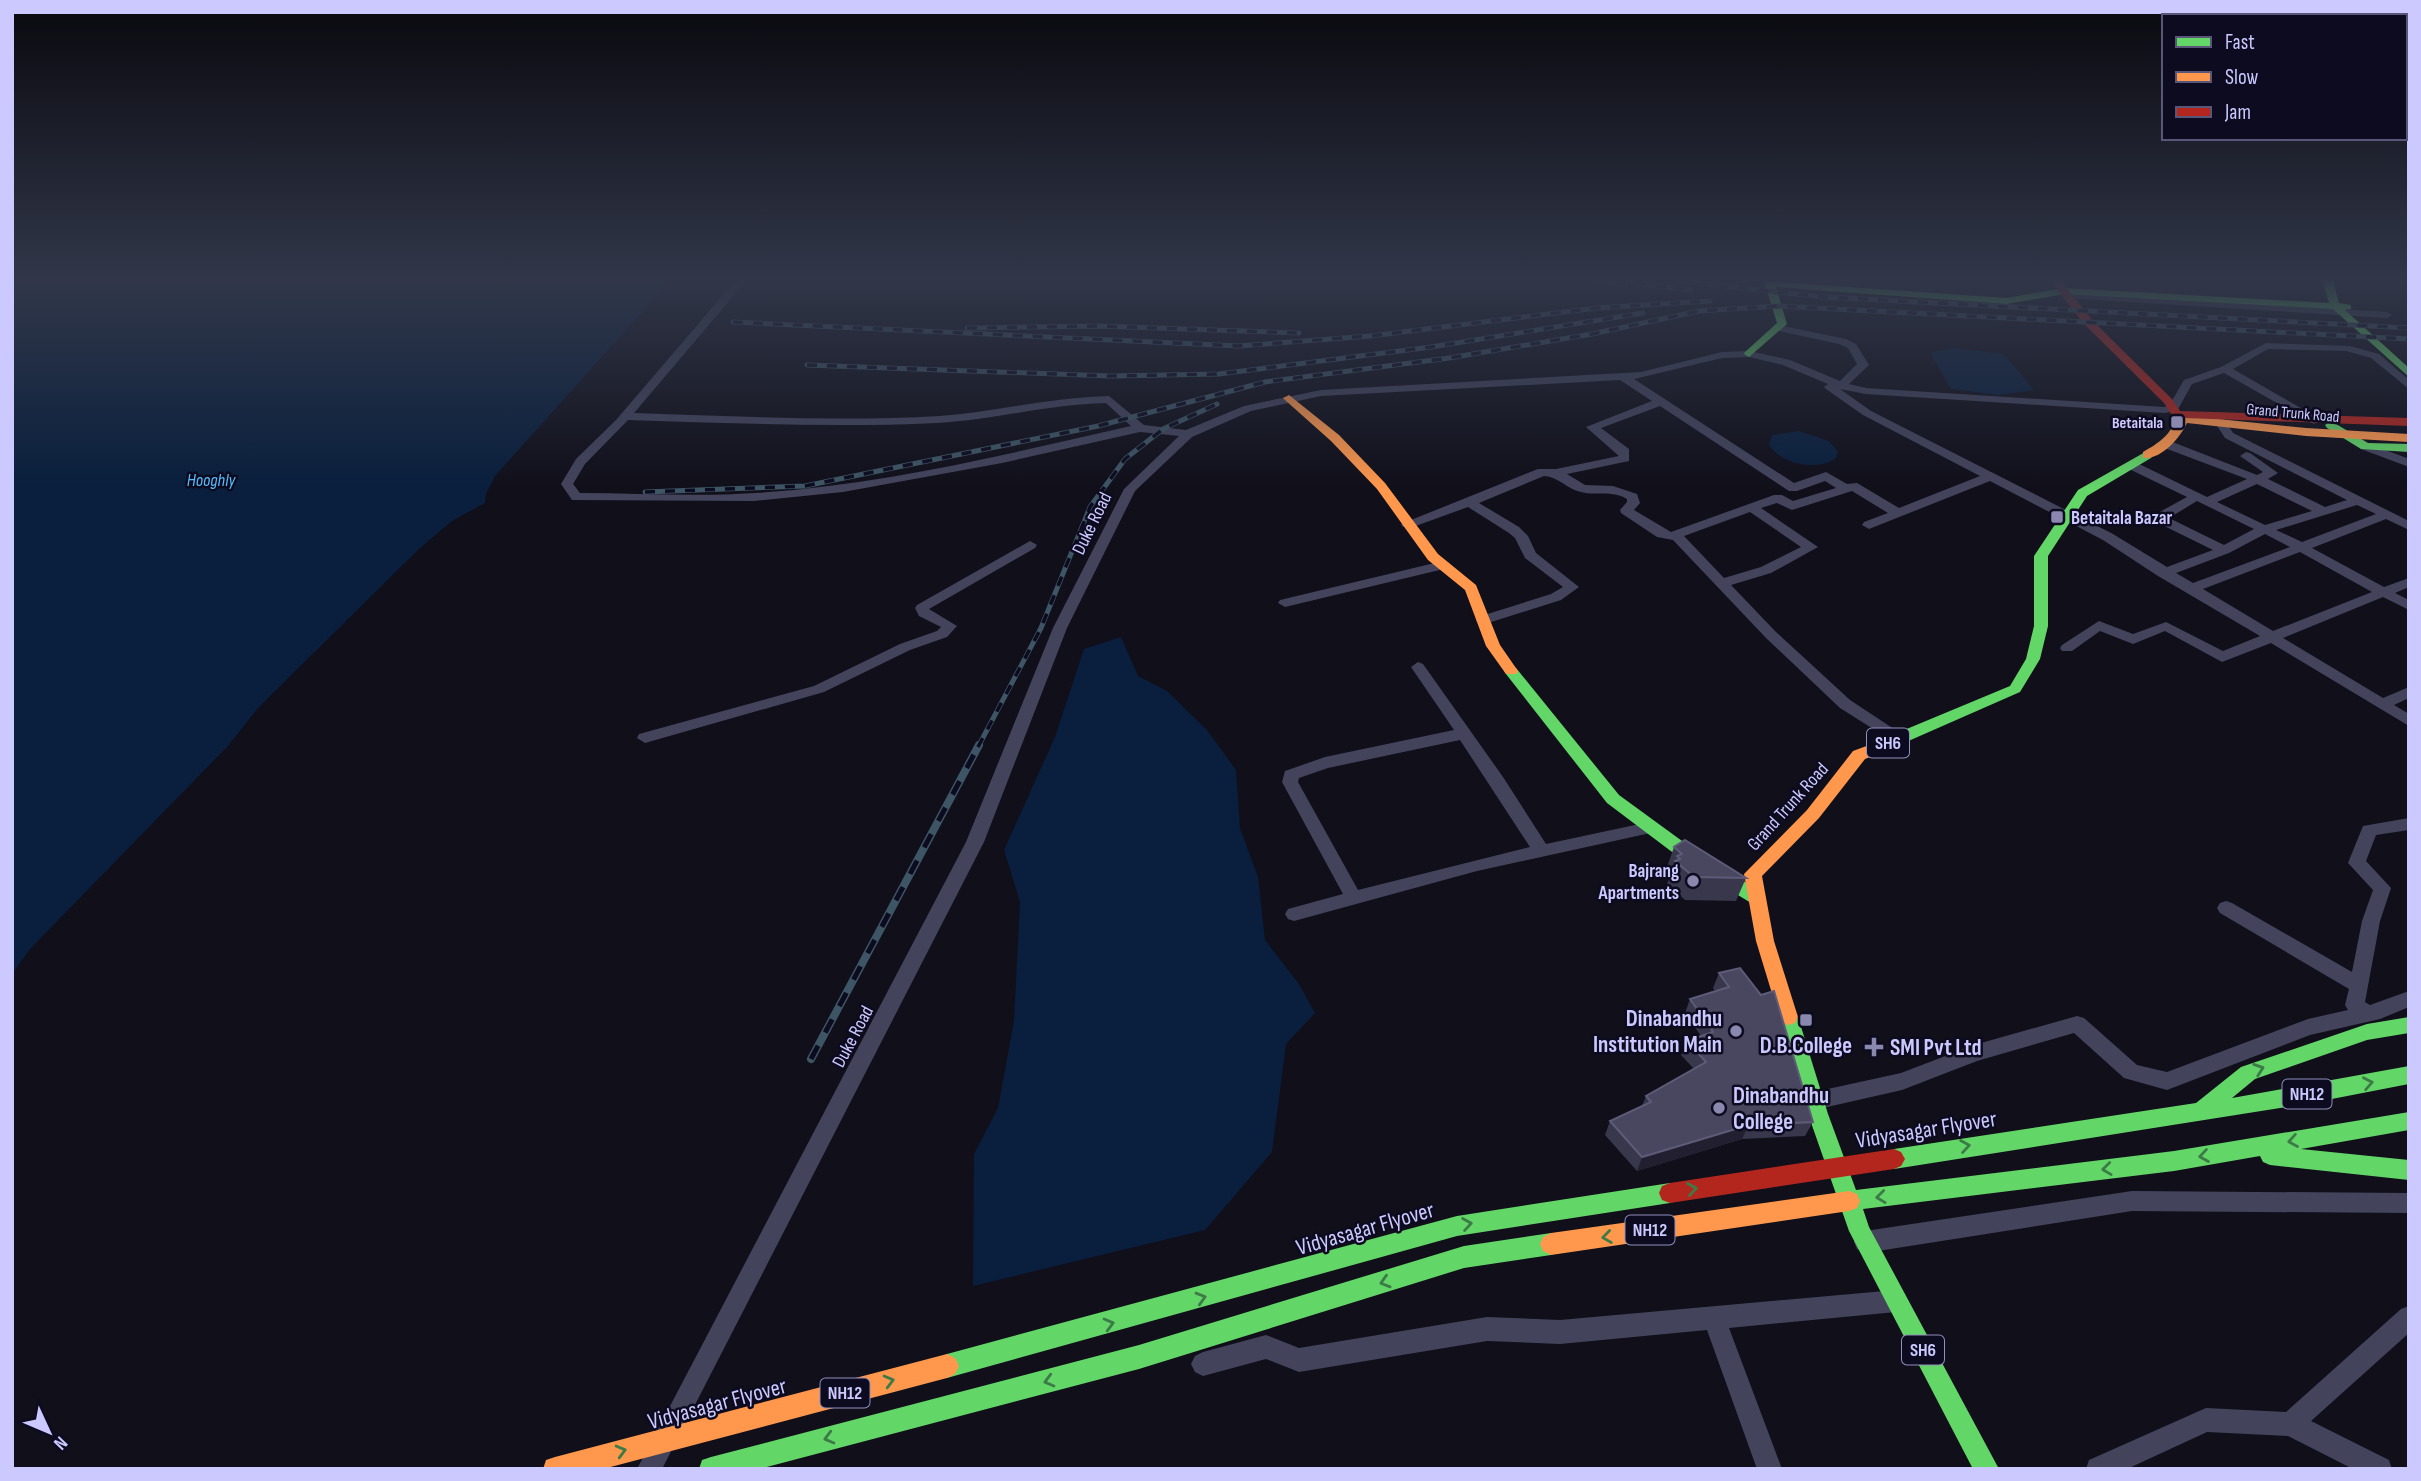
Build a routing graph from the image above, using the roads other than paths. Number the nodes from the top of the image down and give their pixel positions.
1 (682, 350) edge
2 (1753, 350) edge
3 (1854, 350) edge
4 (2115, 350) edge
5 (2259, 350) edge
6 (2354, 350) edge
7 (2386, 350) edge
8 (2395, 350) edge
9 (1749, 354) junction
10 (2409, 362) edge
11 (2225, 369) junction
12 (1811, 373) junction
13 (2409, 374) edge
14 (1622, 376) junction
15 (1842, 386) junction
16 (2409, 386) edge
17 (1289, 398) junction
18 (1659, 402) junction
19 (2216, 415) junction
20 (625, 416) junction
21 (2178, 417) junction
22 (2318, 420) junction
23 (2409, 422) edge
24 (2201, 424) junction
25 (1140, 428) junction
26 (1188, 434) junction
27 (2229, 435) junction
28 (2409, 438) edge
29 (2166, 444) junction
30 (2365, 446) junction
31 (2409, 447) edge
32 (2409, 463) edge
33 (2131, 465) junction
34 (1556, 473) junction
35 (1989, 477) junction
36 (2257, 479) junction
37 (1845, 488) junction
38 (2202, 498) junction
39 (2357, 501) junction
40 (1469, 502) junction
41 (1752, 508) junction
42 (2321, 510) junction
43 (1898, 513) junction
44 (2386, 515) junction
45 (2066, 516) junction
46 (1408, 524) junction
47 (1869, 524) dead end
48 (2409, 526) edge
49 (2265, 529) junction
50 (1676, 537) junction
51 (1030, 545) dead end
52 (2302, 548) junction
53 (2224, 550) junction
54 (1443, 565) junction
55 (2163, 573) junction
56 (2408, 581) edge
57 (1721, 584) junction
58 (2190, 589) junction
59 (2381, 590) junction
60 (1285, 603) dead end
61 (2409, 606) edge
62 (1482, 620) junction
63 (2270, 637) junction
64 (2067, 648) dead end
65 (1418, 667) dead end
66 (2409, 692) edge
67 (2382, 705) junction
68 (2409, 721) edge
69 (1462, 734) junction
70 (645, 738) dead end
71 (1897, 739) junction
72 (2409, 824) edge
73 (1649, 828) junction
74 (1541, 851) junction
75 (1354, 898) junction
76 (1758, 898) junction
77 (2226, 908) dead end
78 (1294, 914) dead end
79 (2358, 985) junction
80 (2409, 999) edge
81 (2368, 1014) junction
82 (2409, 1025) edge
83 (2409, 1075) edge
84 (1814, 1101) junction
85 (2204, 1108) junction
86 (2409, 1121) edge
87 (2233, 1151) junction
88 (2409, 1170) edge
89 (2409, 1203) edge
90 (1865, 1242) junction
91 (1896, 1301) junction
92 (2409, 1317) edge
93 (1715, 1320) junction
94 (1203, 1364) dead end
95 (2290, 1424) junction
96 (555, 1469) edge
97 (649, 1469) edge
98 (711, 1469) edge
99 (1770, 1469) edge
100 (1987, 1469) edge
101 (2098, 1469) edge
102 (2380, 1469) edge

1 - 20 street
2 - 9 main road
3 - 15 street
4 - 21 main road
5 - 11 street
6 - 16 street
7 - 13 main road
8 - 10 main road
9 - 12 street, Duke Road
9 - 14 street, Duke Road
11 - 21 street
11 - 22 street
12 - 15 street, Duke Road
12 - 35 street
14 - 17 street, Duke Road
14 - 18 street
15 - 21 street, Duke Road
17 - 26 street, Duke Road
17 - 46 main road
18 - 34 street
18 - 37 street
19 - 21 main road
19 - 22 main road
19 - 27 street
20 - 25 street
20 - 25 street
21 - 24 main road, Grand Trunk Road
21 - 29 main road, Grand Trunk Road / SH6
22 - 23 main road
22 - 30 main road
24 - 28 main road, Grand Trunk Road
24 - 31 main road, Grand Trunk Road
25 - 26 street
26 - 97 street, Duke Road
27 - 36 street
27 - 39 street
29 - 33 main road, Grand Trunk Road / SH6
29 - 36 street
30 - 31 main road
30 - 32 street
33 - 38 street
33 - 45 main road, Grand Trunk Road / SH6
34 - 40 street
34 - 50 street
35 - 43 street
35 - 45 street
36 - 38 street
36 - 42 street
37 - 41 street
37 - 43 street
38 - 49 street
38 - 53 street
39 - 42 street
39 - 44 street
40 - 46 street
40 - 62 street
41 - 50 street
41 - 57 street
42 - 49 street
43 - 47 street
44 - 48 street
44 - 52 street
45 - 55 street
45 - 71 main road, Grand Trunk Road / SH6
46 - 54 main road
49 - 52 street
49 - 53 street
50 - 57 street
51 - 70 street
52 - 58 street
52 - 59 street
53 - 55 street
54 - 60 street
54 - 62 main road
55 - 58 street
56 - 59 street
57 - 71 street
58 - 63 street
59 - 61 street
59 - 63 street
62 - 73 main road
63 - 64 street
63 - 67 street
65 - 69 street
66 - 67 street
67 - 68 street
69 - 74 street
69 - 75 street
71 - 76 main road, Grand Trunk Road / SH6
72 - 79 street
73 - 74 street
73 - 76 main road
74 - 75 street
75 - 78 street
76 - 84 main road, Grand Trunk Road / SH6
77 - 79 street
79 - 81 street
80 - 81 street
81 - 84 street
85 -> 82 main road
85 -> 83 main road, NH12
84 - 90 main road, Grand Trunk Road / SH6
96 -> 85 main road, Vidyasagar Flyover / NH12
86 -> 87 main road, NH12
87 - 88 main road
87 -> 98 main road, NH12
89 - 90 street
90 - 91 main road, Grand Trunk Road / SH6
91 - 93 street
91 - 100 main road, Grand Trunk Road / SH6
92 - 95 street
93 - 94 street
93 - 99 street
95 - 101 street
95 - 102 street

